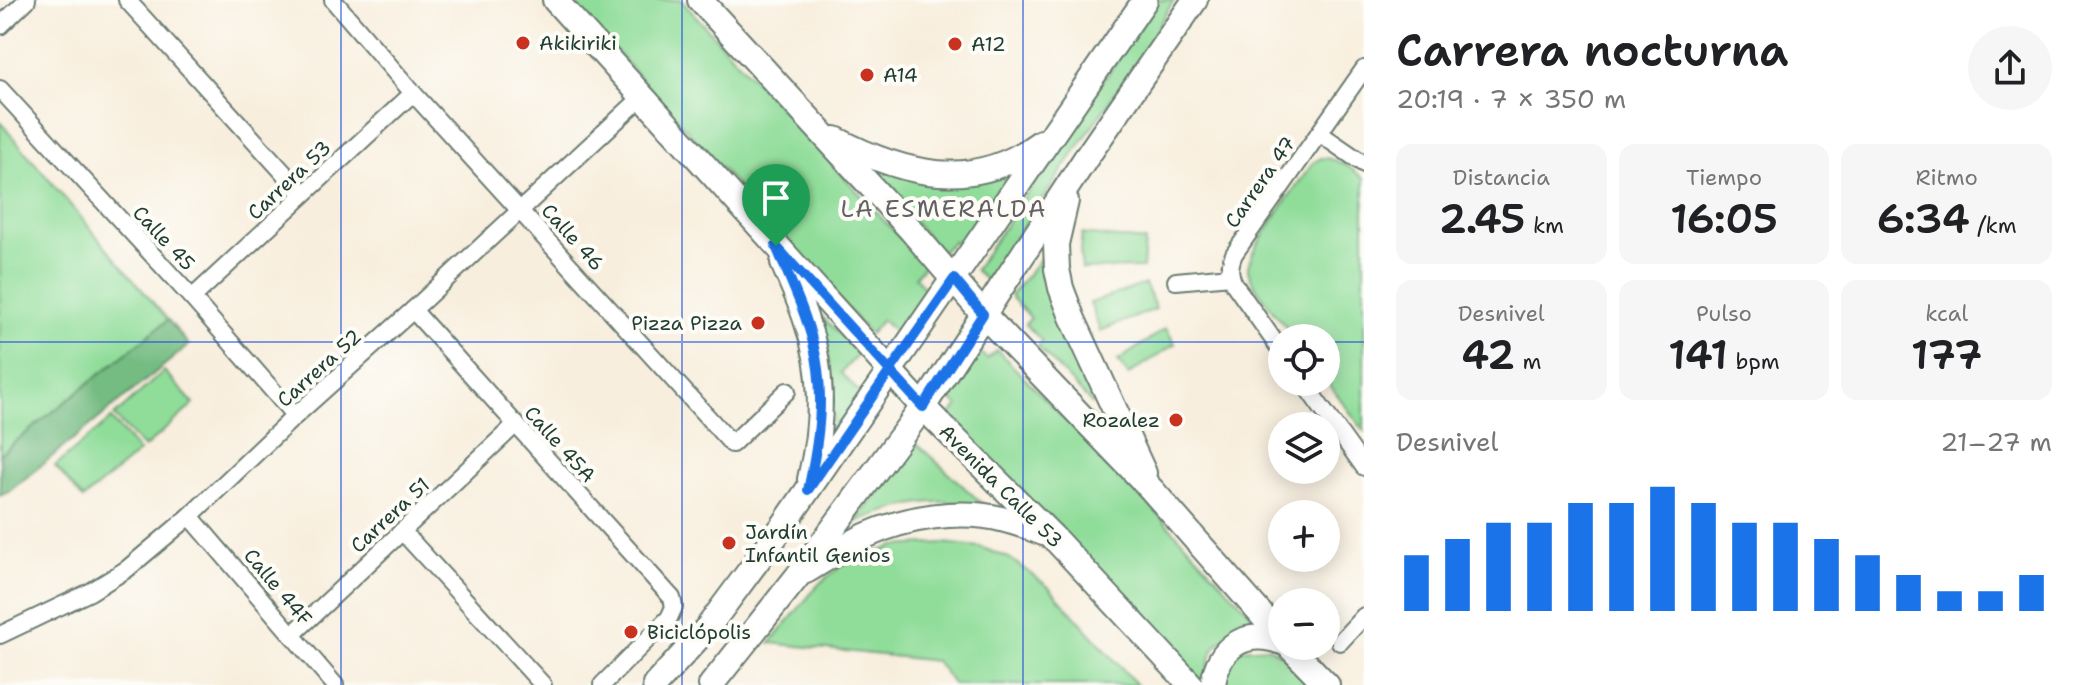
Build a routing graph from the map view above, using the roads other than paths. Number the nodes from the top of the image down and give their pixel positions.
1 (27, 0) edge
2 (127, 0) edge
3 (333, 0) edge
4 (555, 0) edge
5 (700, 0) edge
6 (1145, 0) edge
7 (1195, 0) edge
8 (0, 26) edge
9 (1364, 69) edge
10 (0, 89) edge
11 (413, 93) junction
12 (642, 97) junction
13 (1055, 131) junction
14 (822, 132) junction
15 (1319, 133) junction
16 (1364, 164) edge
17 (1071, 180) junction
18 (303, 194) junction
19 (521, 210) junction
20 (776, 246) junction
21 (1231, 276) junction
22 (954, 279) junction
23 (1176, 281) dead end
24 (192, 298) junction
25 (413, 310) junction
26 (983, 314) junction
27 (1268, 332) edge
28 (890, 371) junction
29 (787, 391) dead end
30 (1313, 396) edge
31 (923, 407) junction
32 (295, 416) junction
33 (516, 424) junction
34 (1364, 467) edge
35 (808, 490) junction
36 (1152, 490) junction
37 (190, 516) junction
38 (402, 531) junction
39 (1053, 537) junction
40 (797, 577) junction
41 (1364, 616) edge
42 (1268, 624) edge
43 (0, 635) edge
44 (292, 635) junction
45 (1268, 638) edge
46 (1340, 642) dead end
47 (1303, 660) edge
48 (335, 685) edge
49 (543, 685) edge
50 (602, 685) edge
51 (655, 685) edge
52 (711, 685) edge
53 (1191, 685) edge
54 (1213, 685) edge
55 (1327, 685) edge

1 - 8 street
2 - 18 street
3 - 11 street, Calle 46
4 - 12 main road, Avenida Calle 53
5 - 14 main road
6 - 13 main road
7 - 17 main road
9 - 15 street, Carrera 47
10 - 24 street, Calle 45
11 - 18 street, Carrera 53
11 - 19 street, Calle 46
12 - 19 street, Carrera 52
12 - 20 main road, Avenida Calle 53
13 - 14 main road
13 - 22 main road
14 - 22 main road
15 - 16 street
15 - 21 street, Carrera 47
17 - 26 main road
17 - 36 main road
18 - 24 street, Carrera 53
19 - 25 street, Carrera 52
19 - 29 street, Calle 46
20 - 28 main road, Avenida Calle 53
20 - 35 main road
21 - 23 street
21 - 27 street
22 - 26 main road
22 - 28 main road
24 - 32 street, Calle 45
25 - 32 street, Carrera 52
25 - 33 street, Calle 45A
26 - 31 main road
26 - 36 main road
28 - 31 main road, Avenida Calle 53
28 - 35 main road
30 - 34 street
31 - 39 main road, Avenida Calle 53
31 - 40 main road
32 - 37 street, Carrera 52
33 - 38 street, Carrera 51
33 - 50 street, Calle 45A
35 - 51 main road
36 - 42 main road
37 - 43 street, Carrera 52
37 - 44 street, Calle 44F
38 - 44 street, Carrera 51
38 - 49 street
39 - 40 main road
39 - 53 main road, Avenida Calle 53
40 - 52 main road
41 - 46 street
44 - 48 street, Calle 44F
45 - 54 main road
47 - 55 main road

